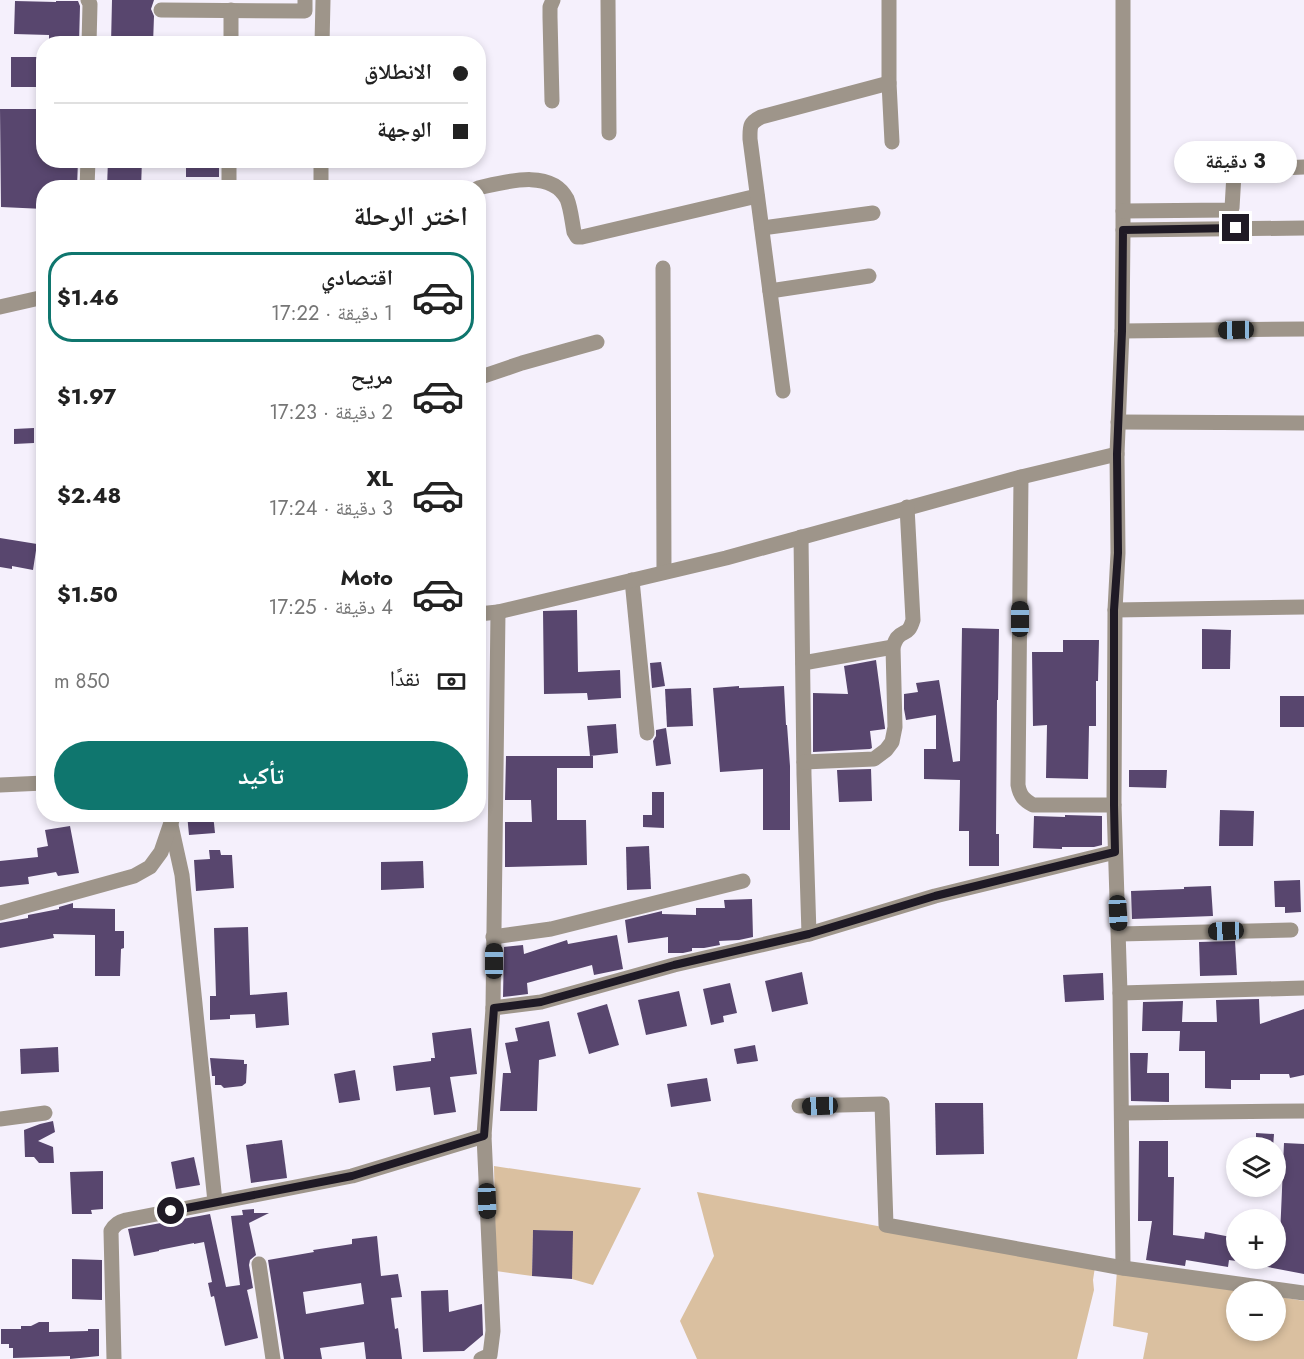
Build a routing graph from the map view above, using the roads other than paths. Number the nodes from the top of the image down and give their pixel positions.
1 (87, 0) edge
2 (305, 0) edge
3 (323, 0) edge
4 (553, 0) edge
5 (608, 0) edge
6 (889, 0) edge
7 (1123, 0) edge
8 (160, 10) dead end
9 (231, 10) junction
10 (89, 36) edge
11 (231, 36) edge
12 (322, 36) edge
13 (889, 83) junction
14 (552, 101) dead end
15 (609, 133) dead end
16 (892, 142) dead end
17 (1304, 166) edge
18 (486, 187) edge
19 (757, 196) junction
20 (1123, 211) junction
21 (873, 213) dead end
22 (762, 228) junction
23 (1304, 228) edge
24 (1123, 230) junction
25 (663, 268) dead end
26 (869, 276) dead end
27 (770, 291) junction
28 (36, 299) edge
29 (0, 308) edge
30 (1304, 329) edge
31 (1122, 331) junction
32 (597, 342) dead end
33 (486, 375) edge
34 (783, 391) dead end
35 (1118, 422) junction
36 (1304, 423) edge
37 (1117, 454) junction
38 (1021, 477) junction
39 (907, 507) junction
40 (801, 537) junction
41 (664, 572) junction
42 (632, 580) junction
43 (1304, 607) edge
44 (1114, 610) junction
45 (498, 612) junction
46 (486, 613) edge
47 (893, 647) junction
48 (803, 663) junction
49 (646, 733) dead end
50 (804, 762) junction
51 (36, 783) edge
52 (0, 785) edge
53 (1114, 805) junction
54 (171, 822) edge
55 (172, 822) edge
56 (1115, 852) junction
57 (743, 881) dead end
58 (0, 913) edge
59 (1291, 930) dead end
60 (809, 934) junction
61 (1119, 934) junction
62 (494, 937) junction
63 (1304, 988) edge
64 (1120, 993) junction
65 (494, 1008) junction
66 (799, 1106) dead end
67 (1304, 1111) edge
68 (45, 1113) dead end
69 (1122, 1113) junction
70 (0, 1119) edge
71 (484, 1136) junction
72 (215, 1202) junction
73 (259, 1264) dead end
74 (1123, 1268) junction
75 (1304, 1293) edge
76 (114, 1359) edge
77 (273, 1359) edge
78 (481, 1359) edge

1 - 10 street
2 - 9 street
3 - 12 street
4 - 14 street
5 - 15 street
6 - 13 street
7 - 20 street
8 - 9 street
9 - 11 street
13 - 16 street
13 - 19 street
17 - 20 street
18 - 19 street
19 - 22 street
20 - 24 street
21 - 22 street
22 - 27 street
23 - 24 street
24 - 31 street
25 - 41 street
26 - 27 street
27 - 34 street
28 - 29 street
30 - 31 street
31 - 35 street
32 - 33 street
35 - 36 street
35 - 37 street
37 - 38 street
37 - 44 street
38 - 39 street
38 - 53 street
39 - 40 street
39 - 47 street
40 - 41 street
40 - 48 street
41 - 42 street
42 - 45 street
42 - 49 street
43 - 44 street
44 - 53 street
45 - 46 street
45 - 62 street
47 - 48 street
47 - 50 street
48 - 50 street
50 - 60 street
51 - 52 street
53 - 56 street
54 - 58 street
55 - 72 street
56 - 60 street
56 - 61 street
57 - 62 street
59 - 61 street
60 - 65 street
61 - 64 street
62 - 65 street
63 - 64 street
64 - 69 street
65 - 71 street
66 - 74 street
67 - 69 street
68 - 70 street
69 - 74 street
71 - 72 street
71 - 78 street
72 - 76 street
73 - 77 street
74 - 75 street

